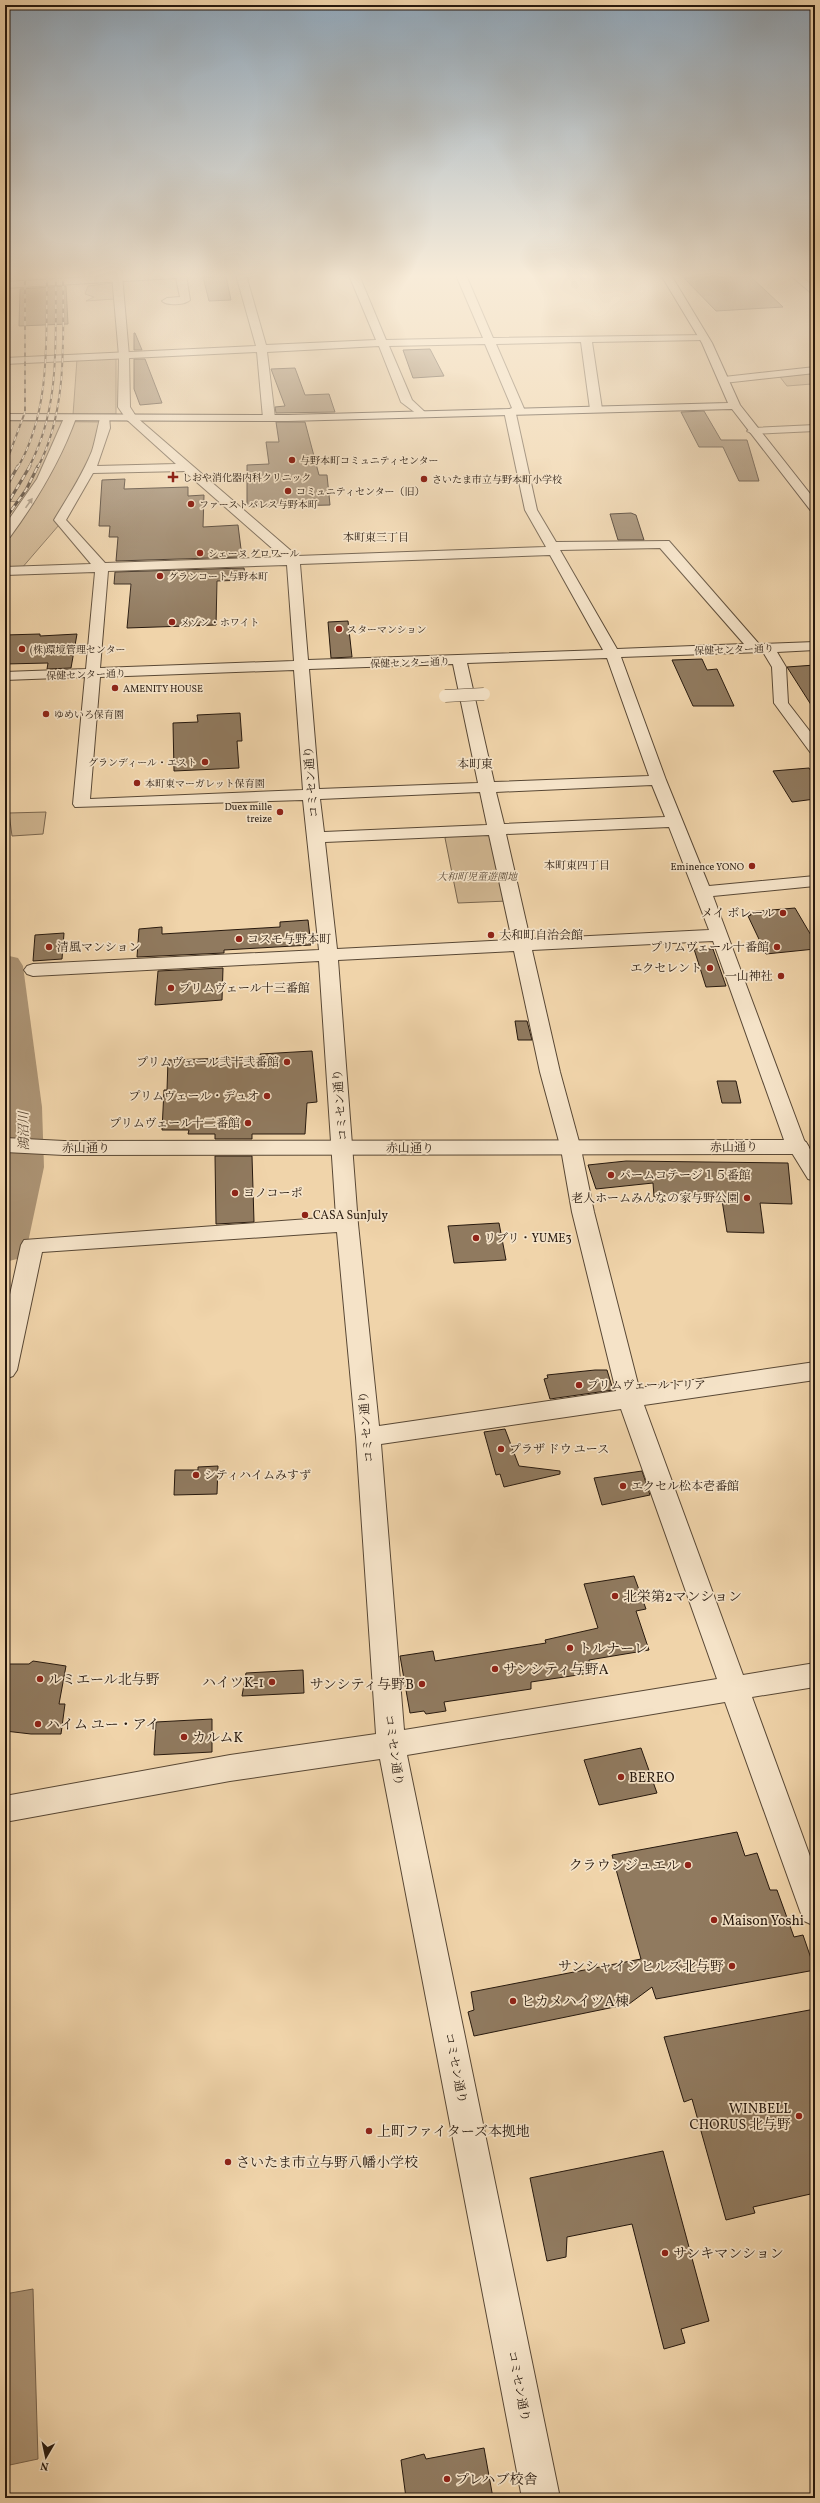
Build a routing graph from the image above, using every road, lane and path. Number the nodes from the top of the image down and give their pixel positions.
1 (124, 392) edge
2 (266, 392) edge
3 (403, 392) edge
4 (507, 392) edge
5 (594, 392) edge
6 (729, 392) edge
7 (735, 406) junction
8 (596, 409) junction
9 (514, 411) junction
10 (421, 414) junction
11 (5, 417) edge
12 (70, 418) junction
13 (105, 418) junction
14 (131, 418) junction
15 (269, 418) junction
16 (815, 428) edge
17 (753, 431) junction
18 (185, 468) junction
19 (90, 470) junction
20 (815, 508) edge
21 (5, 534) edge
22 (552, 548) junction
23 (293, 560) junction
24 (102, 568) junction
25 (5, 571) edge
26 (815, 646) edge
27 (762, 648) junction
28 (613, 654) junction
29 (459, 660) junction
30 (301, 666) junction
31 (91, 674) junction
32 (5, 676) edge
33 (484, 694) dead end
34 (445, 696) dead end
35 (815, 749) edge
36 (658, 780) junction
37 (487, 787) junction
38 (311, 795) junction
39 (675, 822) junction
40 (496, 830) junction
41 (316, 837) junction
42 (815, 881) edge
43 (703, 892) junction
44 (720, 935) junction
45 (522, 945) junction
46 (328, 954) junction
47 (33, 970) dead end
48 (5, 1145) edge
49 (343, 1147) junction
50 (807, 1147) edge
51 (572, 1149) junction
52 (815, 1174) edge
53 (347, 1224) junction
54 (5, 1370) edge
55 (815, 1371) edge
56 (629, 1397) junction
57 (368, 1437) junction
58 (815, 1675) edge
59 (734, 1688) junction
60 (391, 1745) junction
61 (5, 1809) edge
62 (815, 1911) edge
63 (541, 2498) edge

1 - 14 street
2 - 15 street
3 - 10 street
4 - 9 street
5 - 8 street
6 - 7 street
7 - 8 street
7 - 17 street
8 - 9 street
9 - 10 street
9 - 22 street
10 - 15 street
11 - 12 street
12 - 13 street
21 -> 12 street
13 - 14 street
13 - 19 street
14 - 15 street
14 - 18 street
16 - 17 street
17 - 20 street
18 - 19 street
18 - 23 street
19 - 24 street
22 - 23 street
22 - 27 street
22 - 28 street
23 - 24 street
23 - 30 street, コミセン通り
24 - 25 street
24 - 31 street
26 - 27 street, 保健センター通り
27 - 28 street, 保健センター通り
27 - 35 street
28 - 29 street, 保健センター通り
28 - 36 street
29 - 30 street, 保健センター通り
29 - 37 street
30 - 31 street, 保健センター通り
30 - 38 street, コミセン通り
31 - 32 street, 保健センター通り
31 - 38 street
33 - 34 street, bridge
36 - 37 street
36 - 39 street
37 - 38 street
37 - 40 street
38 - 41 street, コミセン通り
39 - 40 street
39 - 43 street
40 - 41 street
40 - 45 street
41 - 46 street, コミセン通り
42 - 43 street
43 - 44 street
44 - 45 street
44 - 50 street
45 - 46 street
45 - 51 street
46 - 47 street
46 - 49 street, コミセン通り
48 - 49 street, 赤山通り
49 - 51 street, 赤山通り
49 - 53 street, コミセン通り
50 - 51 street, 赤山通り
50 - 52 street
51 - 56 street
53 - 54 street
53 - 57 street, コミセン通り
55 - 56 street
56 - 57 street
56 - 59 street
57 - 60 street, コミセン通り
58 - 59 street
59 - 60 street
59 - 62 street
60 - 61 street
60 - 63 street, コミセン通り

